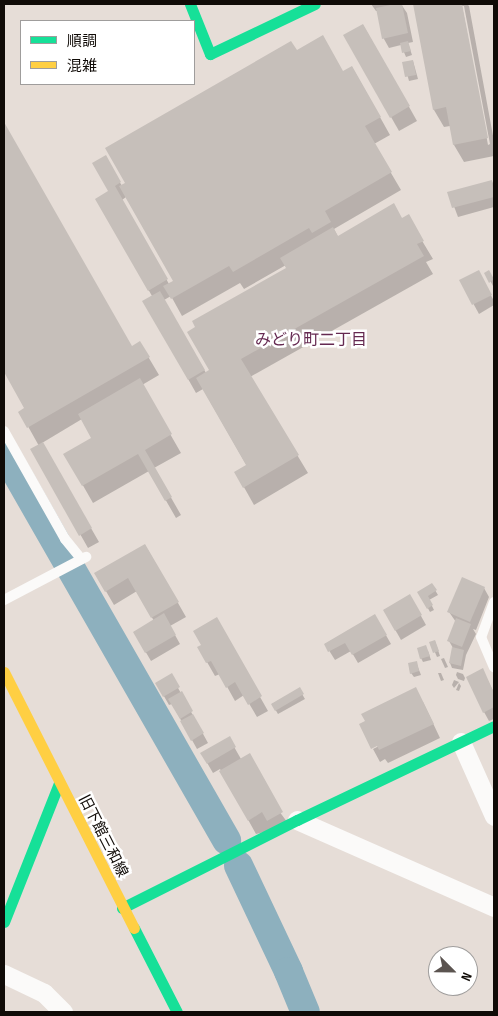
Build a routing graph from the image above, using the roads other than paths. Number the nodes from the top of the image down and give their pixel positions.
1 (190, 4) edge
2 (315, 4) edge
3 (4, 431) edge
4 (4, 600) edge
5 (494, 602) edge
6 (494, 667) edge
7 (4, 672) edge
8 (494, 726) edge
9 (461, 742) junction
10 (59, 783) junction
11 (494, 816) edge
12 (297, 820) junction
13 (494, 907) edge
14 (122, 908) junction
15 (4, 922) edge
16 (4, 974) edge
17 (63, 1012) edge
18 (177, 1012) edge

1 - 2 street
3 - 4 lane
5 - 6 lane
7 - 10 street, 旧下館三和線
8 - 9 street
9 - 11 street
9 - 12 street
10 - 14 street, 旧下館三和線
10 - 15 street
12 - 13 street
12 - 14 street
14 - 18 street, 旧下館三和線
16 - 17 street

